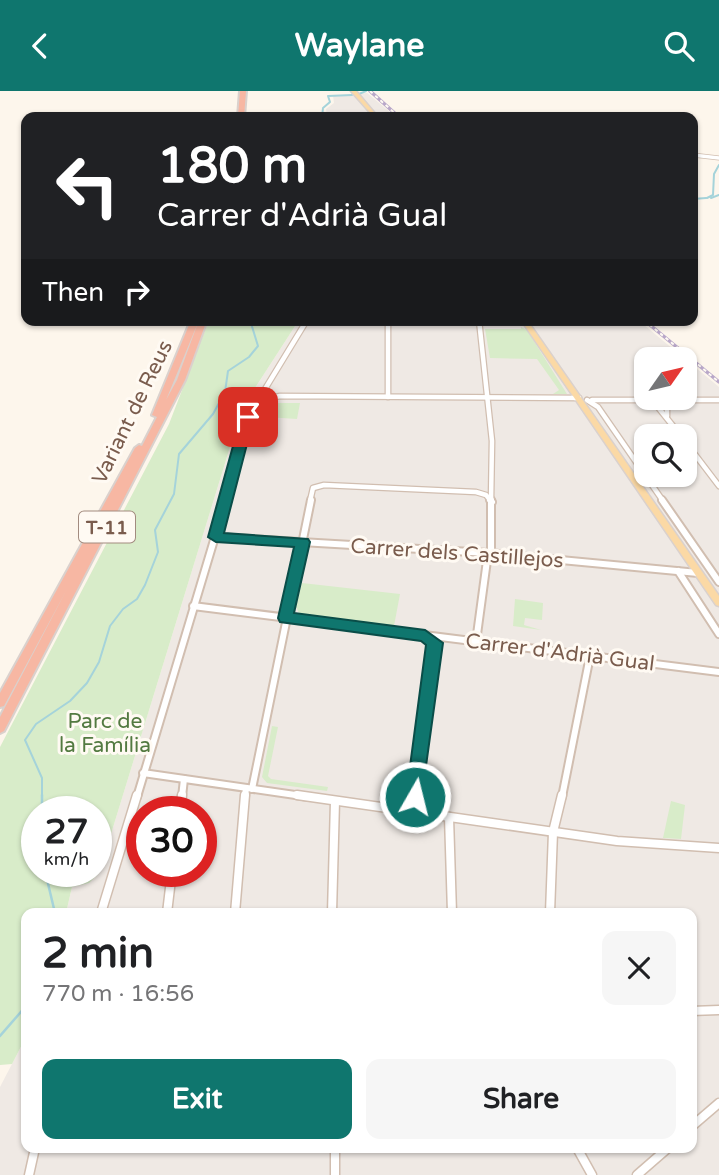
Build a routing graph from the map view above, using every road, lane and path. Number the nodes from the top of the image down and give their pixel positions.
1 (236, 91) edge
2 (243, 91) edge
3 (248, 91) edge
4 (353, 91) edge
5 (245, 101) junction
6 (238, 112) edge
7 (241, 112) edge
8 (246, 112) edge
9 (372, 112) edge
10 (698, 156) edge
11 (719, 158) edge
12 (192, 326) edge
13 (201, 326) edge
14 (303, 326) edge
15 (388, 326) edge
16 (480, 326) edge
17 (528, 326) edge
18 (263, 388) junction
19 (280, 395) junction
20 (388, 397) junction
21 (487, 398) junction
22 (634, 399) edge
23 (697, 399) edge
24 (582, 400) junction
25 (719, 400) edge
26 (256, 401) junction
27 (661, 410) edge
28 (667, 410) edge
29 (668, 418) junction
30 (672, 424) edge
31 (697, 457) edge
32 (492, 485) junction
33 (719, 486) edge
34 (475, 492) junction
35 (492, 502) junction
36 (216, 537) junction
37 (303, 542) junction
38 (489, 553) junction
39 (710, 570) junction
40 (678, 571) junction
41 (719, 572) edge
42 (698, 573) junction
43 (719, 582) edge
44 (719, 603) edge
45 (193, 606) junction
46 (286, 618) junction
47 (719, 634) edge
48 (425, 636) junction
49 (449, 639) junction
50 (476, 642) junction
51 (436, 648) junction
52 (590, 656) junction
53 (719, 672) edge
54 (0, 703) edge
55 (0, 728) edge
56 (143, 773) junction
57 (184, 779) junction
58 (249, 788) junction
59 (182, 796) edge
60 (415, 797) junction
61 (335, 801) junction
62 (392, 809) junction
63 (434, 815) junction
64 (449, 817) junction
65 (553, 832) junction
66 (719, 848) edge
67 (170, 887) edge
68 (102, 908) edge
69 (168, 908) edge
70 (236, 908) edge
71 (332, 908) edge
72 (452, 908) edge
73 (550, 908) edge
74 (719, 1010) edge
75 (697, 1011) edge
76 (719, 1103) edge
77 (697, 1122) edge
78 (34, 1153) edge
79 (335, 1153) edge
80 (580, 1153) edge
81 (661, 1153) edge
82 (29, 1175) edge
83 (335, 1175) edge
84 (592, 1175) edge
85 (637, 1175) edge

1 - 6 highway
2 - 5 highway
3 - 5 highway
4 - 9 main road
5 - 7 highway
5 - 8 highway
10 - 11 street
12 - 54 highway, Variant de Reus / T-11
13 - 55 highway, Variant de Reus / T-11
14 - 18 street
15 - 20 street
16 - 21 street
17 - 24 main road
18 - 19 street
18 - 26 street
19 - 20 street
19 - 26 street
20 - 21 street
21 - 24 street
21 - 32 street
22 - 24 street
23 - 25 street
24 - 39 street
24 - 42 main road
26 - 36 street
27 - 29 street
28 - 29 street
29 - 30 street
31 - 33 street
32 - 34 street
32 - 35 street
34 - 35 street
34 - 37 street
35 - 38 street
36 - 37 street, Carrer dels Castillejos
36 - 45 street
37 - 38 street, Carrer dels Castillejos
37 - 46 street
38 - 40 street, Carrer dels Castillejos
38 - 50 street
39 - 41 street
39 - 43 street
40 - 42 street, Carrer dels Castillejos
40 - 47 street
42 - 44 main road
45 - 46 street, Carrer d'Adrià Gual
45 - 56 street
46 - 48 street, Carrer d'Adrià Gual
46 - 58 street
48 - 49 street, Carrer d'Adrià Gual
48 - 51 street
49 - 50 street, Carrer d'Adrià Gual
49 - 51 street
50 - 52 street, Carrer d'Adrià Gual
51 - 60 street
52 - 53 street, Carrer d'Adrià Gual
52 - 65 street
56 - 57 street
56 - 68 street
57 - 58 street
57 - 59 street
58 - 61 street
58 - 70 street
60 - 62 street
60 - 63 street
61 - 62 street
61 - 71 street
62 - 63 street
63 - 64 street
64 - 65 street
64 - 72 street
65 - 66 street
65 - 73 street
67 - 69 street
74 - 75 street
76 - 77 street
78 - 82 street
79 - 83 street
80 - 84 street
81 - 85 street

